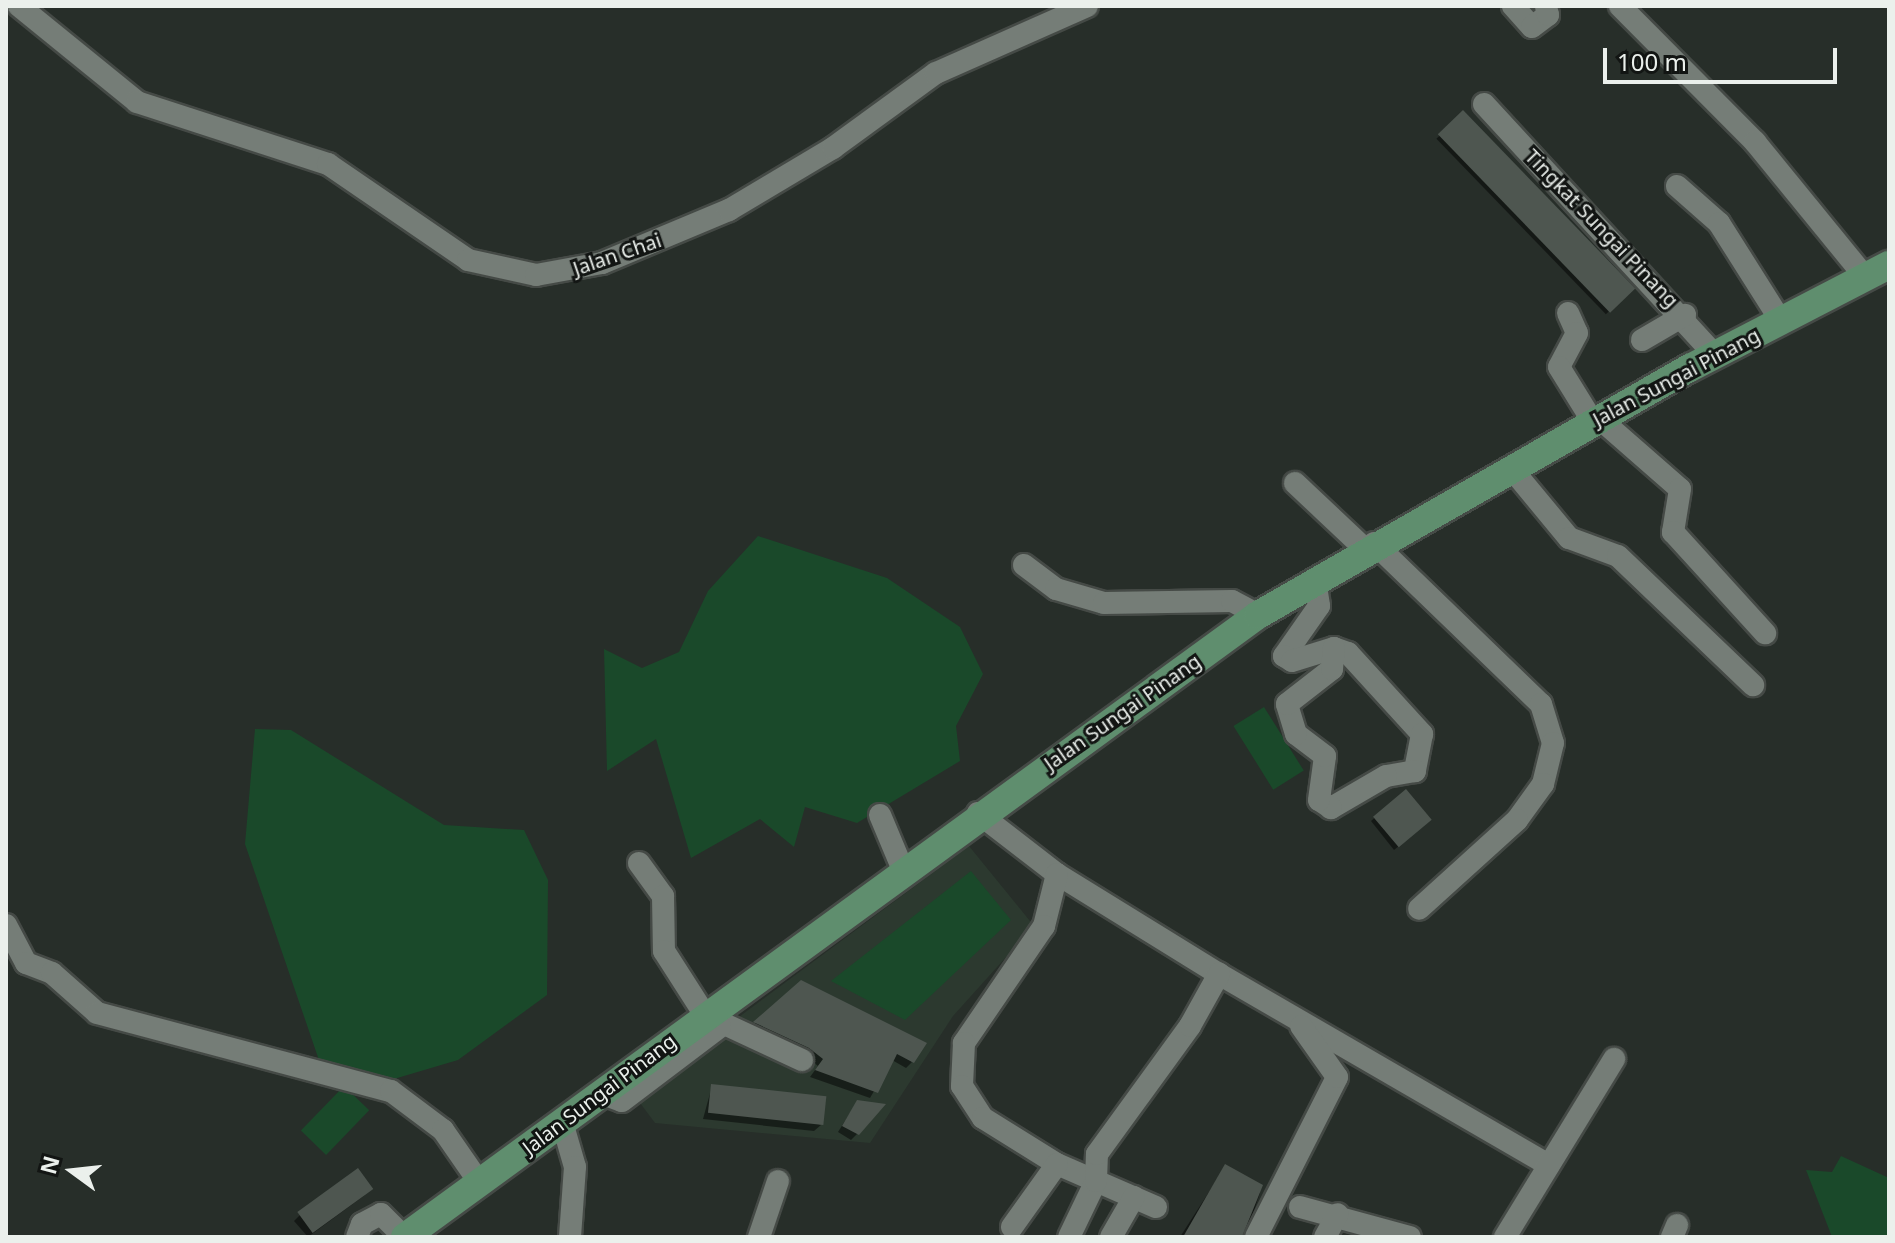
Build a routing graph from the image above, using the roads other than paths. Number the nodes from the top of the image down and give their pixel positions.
1 (19, 6) edge
2 (1087, 6) edge
3 (1513, 6) edge
4 (1546, 6) edge
5 (1620, 6) edge
6 (1484, 104) dead end
7 (1677, 186) dead end
8 (1877, 271) edge
9 (1568, 313) dead end
10 (1685, 315) junction
11 (1781, 321) junction
12 (1642, 340) dead end
13 (1715, 355) junction
14 (1596, 420) junction
15 (1511, 468) junction
16 (1295, 483) dead end
17 (1370, 546) junction
18 (1024, 565) dead end
19 (1315, 580) junction
20 (1258, 615) junction
21 (1765, 633) dead end
22 (1334, 648) junction
23 (1753, 685) dead end
24 (978, 813) junction
25 (880, 815) dead end
26 (639, 863) dead end
27 (903, 870) junction
28 (1057, 874) junction
29 (1419, 909) dead end
30 (6, 925) edge
31 (12, 959) edge
32 (1219, 974) junction
33 (1284, 1008) junction
34 (712, 1021) junction
35 (1614, 1059) dead end
36 (802, 1060) dead end
37 (562, 1122) junction
38 (1057, 1164) junction
39 (1549, 1165) junction
40 (778, 1181) dead end
41 (1096, 1181) junction
42 (479, 1182) junction
43 (1134, 1197) junction
44 (1156, 1207) dead end
45 (1300, 1207) dead end
46 (1347, 1222) edge
47 (1012, 1227) dead end
48 (357, 1237) edge
49 (404, 1237) edge
50 (570, 1237) edge
51 (759, 1237) edge
52 (1069, 1237) edge
53 (1111, 1237) edge
54 (1256, 1237) edge
55 (1325, 1237) edge
56 (1410, 1237) edge
57 (1505, 1237) edge

1 - 2 street, Jalan Chai
3 - 4 street
5 - 8 street
6 - 10 street, Tingkat Sungai Pinang
7 - 11 street
8 - 11 main road, Jalan Sungai Pinang
9 - 14 street
10 - 12 street
10 - 13 street, Tingkat Sungai Pinang
11 - 13 main road, Jalan Sungai Pinang
13 - 14 main road, Jalan Sungai Pinang
14 - 15 main road, Jalan Sungai Pinang
14 - 21 street
15 - 17 main road, Jalan Sungai Pinang
15 - 23 street
16 - 17 street
17 - 19 main road, Jalan Sungai Pinang
17 - 29 street
18 - 20 street
19 - 20 main road, Jalan Sungai Pinang
19 - 22 street
20 - 24 main road, Jalan Sungai Pinang
22 - 22 street
24 - 27 main road, Jalan Sungai Pinang
24 - 28 street
25 - 27 street
26 - 34 street
27 - 34 main road, Jalan Sungai Pinang
28 - 32 street
28 - 38 street
30 - 31 street
31 - 42 street
32 - 33 street
32 - 41 street
33 - 39 street
33 - 54 street
34 - 36 street
34 - 37 main road, Jalan Sungai Pinang
35 - 39 street
37 - 42 main road, Jalan Sungai Pinang
37 - 50 street
38 - 41 street
38 - 47 street
39 - 57 street
40 - 51 street
41 - 43 street
41 - 52 street
42 - 49 main road, Jalan Sungai Pinang
43 - 44 street
43 - 53 street
45 - 46 street
46 - 55 street
46 - 56 street
48 - 49 street

